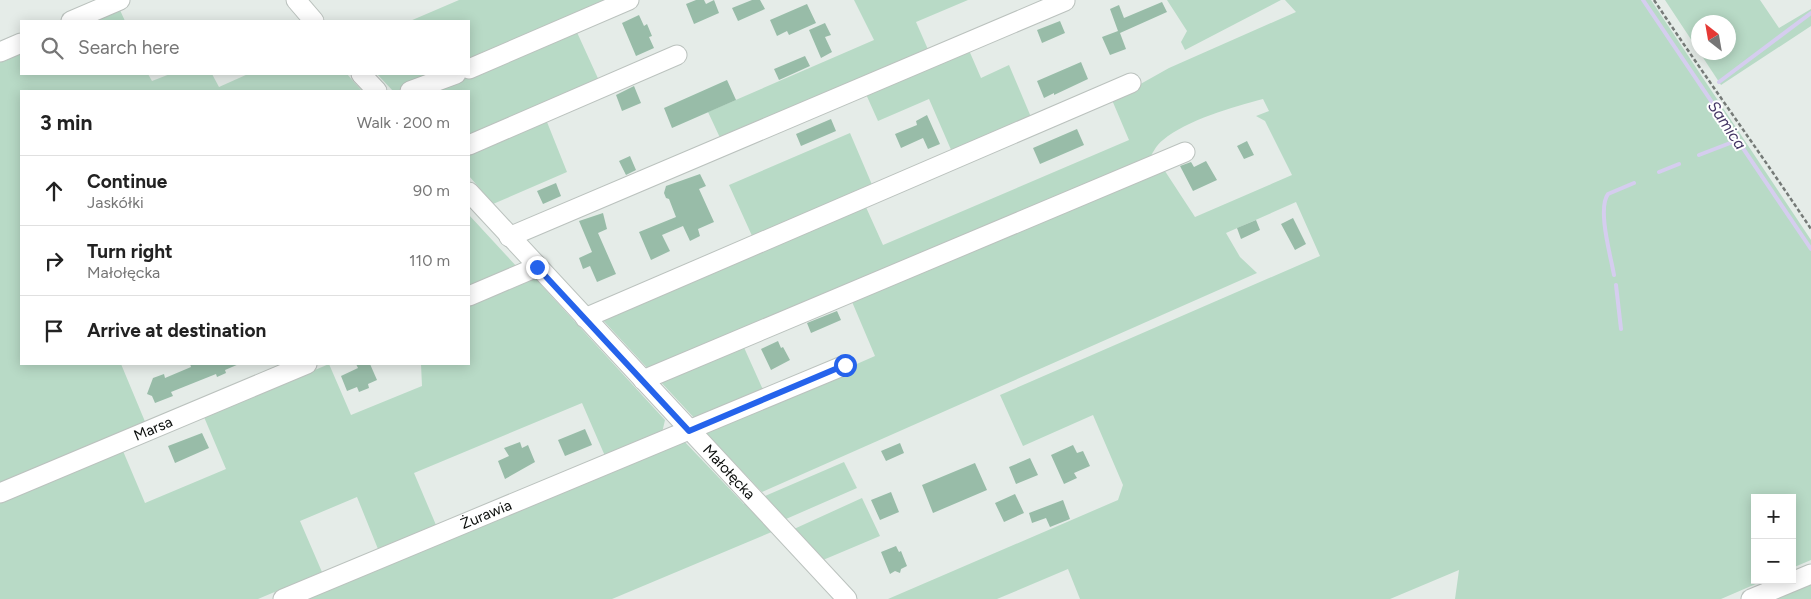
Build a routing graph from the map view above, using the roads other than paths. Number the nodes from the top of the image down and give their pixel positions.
1 (120, 0) edge
2 (296, 0) edge
3 (628, 0) edge
4 (1065, 1) edge
5 (73, 20) edge
6 (313, 20) edge
7 (20, 43) edge
8 (0, 52) edge
9 (677, 55) dead end
10 (470, 69) edge
11 (362, 75) edge
12 (453, 75) edge
13 (1131, 83) dead end
14 (376, 90) edge
15 (413, 90) edge
16 (470, 145) edge
17 (1185, 152) dead end
18 (470, 193) edge
19 (509, 237) junction
20 (537, 267) junction
21 (470, 296) edge
22 (585, 318) junction
23 (305, 365) edge
24 (845, 365) dead end
25 (643, 380) junction
26 (689, 431) junction
27 (0, 493) edge
28 (1811, 574) edge
29 (283, 599) edge
30 (847, 599) edge
31 (1751, 599) edge

1 - 5 street
2 - 6 street
3 - 10 street
4 - 19 street
7 - 8 street
9 - 16 street
11 - 14 street
12 - 15 street
13 - 22 street
17 - 25 street
18 - 19 street, Małołęcka
19 - 20 street, Małołęcka
20 - 21 street
20 - 22 street, Małołęcka
22 - 25 street, Małołęcka
23 - 27 street, Marsa
24 - 26 street, Żurawia
25 - 26 street, Małołęcka
26 - 29 street, Żurawia
26 - 30 street, Małołęcka
28 - 31 street

